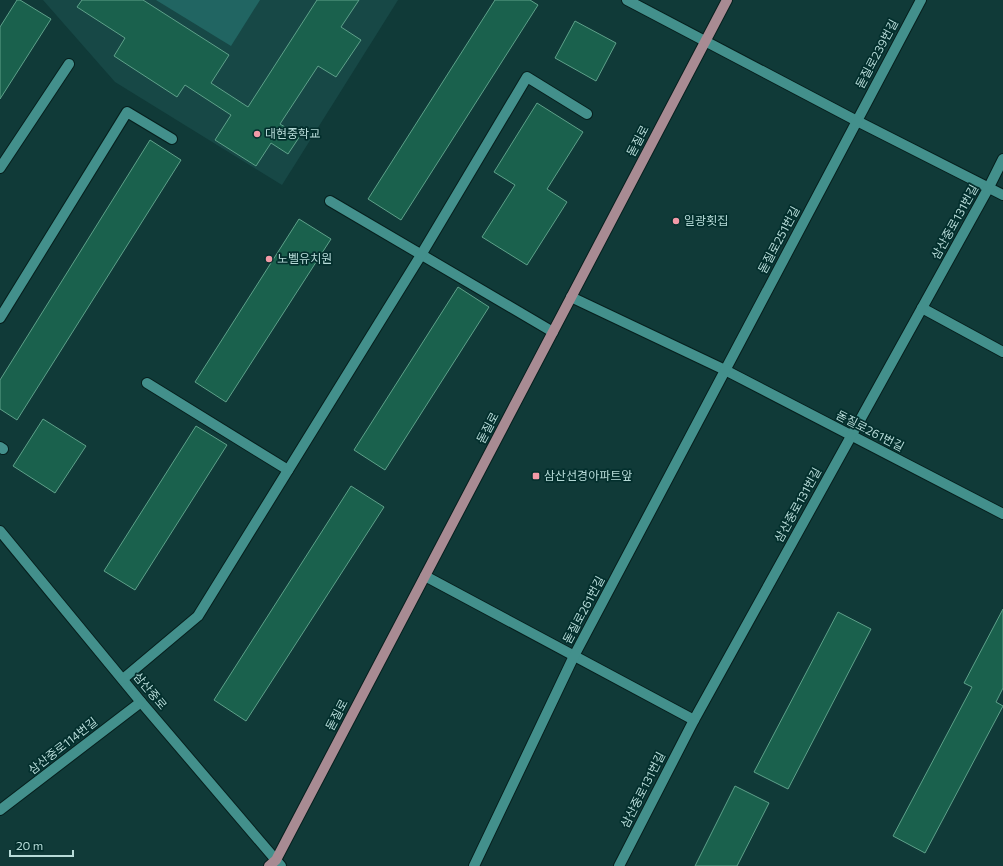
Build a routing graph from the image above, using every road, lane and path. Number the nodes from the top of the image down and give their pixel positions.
1 (627, 0) edge
2 (727, 0) edge
3 (921, 0) edge
4 (705, 42) junction
5 (69, 64) dead end
6 (587, 114) dead end
7 (857, 121) junction
8 (172, 139) dead end
9 (1003, 159) edge
10 (0, 168) edge
11 (989, 187) junction
12 (1003, 195) edge
13 (330, 201) dead end
14 (421, 255) junction
15 (571, 297) junction
16 (922, 308) junction
17 (0, 318) edge
18 (553, 332) junction
19 (1003, 352) edge
20 (725, 370) junction
21 (147, 383) dead end
22 (851, 436) junction
23 (288, 470) junction
24 (1003, 514) edge
25 (0, 531) edge
26 (425, 576) junction
27 (574, 656) junction
28 (123, 680) junction
29 (141, 702) junction
30 (694, 720) junction
31 (0, 810) edge
32 (275, 864) edge
33 (474, 866) edge
34 (619, 866) edge

1 - 4 street
2 - 4 main road, 돋질로
3 - 7 street, 돋질로239번길
4 - 7 street
4 - 15 main road, 돋질로
5 - 10 street
6 - 14 street
7 - 11 street
7 - 20 street, 돋질로251번길
8 - 17 street
9 - 11 street, 삼산중로131번길
11 - 12 street
11 - 16 street, 삼산중로131번길
13 - 14 street
14 - 18 street
14 - 23 street
15 - 18 main road, 돋질로
15 - 20 street, 돋질로261번길
16 - 19 street
16 - 22 street, 삼산중로131번길
18 - 26 main road, 돋질로
20 - 22 street, 돋질로261번길
20 - 27 street, 돋질로261번길
21 - 23 street
22 - 24 street, 돋질로261번길
22 - 30 street, 삼산중로131번길
23 - 28 street
25 - 28 street, 삼산중로
26 - 27 street
26 - 32 main road, 돋질로
27 - 30 street
27 - 33 street, 돋질로261번길
28 - 29 street, 삼산중로
29 - 31 street, 삼산중로114번길
29 - 32 street, 삼산중로
30 - 34 street, 삼산중로131번길

